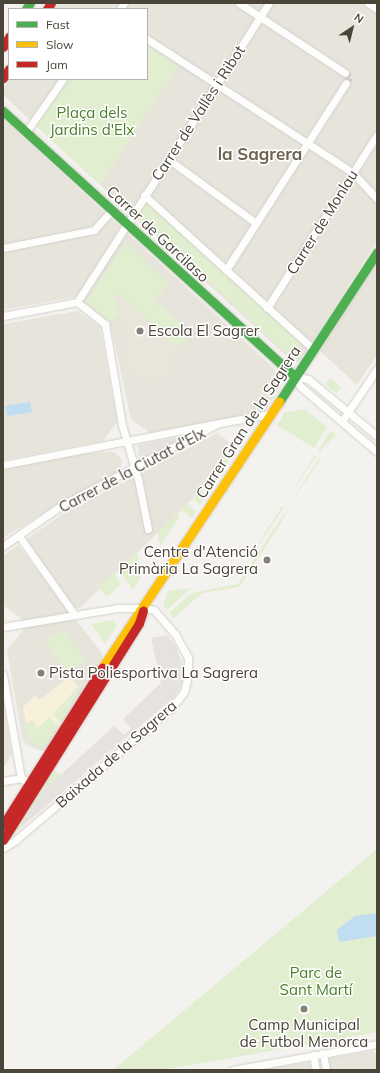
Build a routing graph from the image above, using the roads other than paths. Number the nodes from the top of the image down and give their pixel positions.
1 (239, 3) edge
2 (270, 3) edge
3 (368, 3) edge
4 (377, 9) edge
5 (260, 17) junction
6 (148, 40) edge
7 (345, 73) dead end
8 (62, 80) edge
9 (346, 83) tunnel mouth
10 (216, 84) junction
11 (3, 112) edge
12 (26, 132) junction
13 (377, 135) edge
14 (307, 144) junction
15 (168, 159) junction
16 (353, 173) junction
17 (144, 195) junction
18 (377, 200) edge
19 (112, 210) junction
20 (256, 223) junction
21 (128, 225) junction
22 (3, 248) edge
23 (377, 252) edge
24 (226, 270) junction
25 (77, 302) junction
26 (267, 308) junction
27 (3, 316) edge
28 (313, 349) junction
29 (377, 368) edge
30 (294, 376) junction
31 (349, 412) junction
32 (270, 414) junction
33 (342, 421) junction
34 (219, 423) junction
35 (377, 436) edge
36 (128, 442) junction
37 (377, 452) edge
38 (3, 465) edge
39 (135, 468) junction
40 (148, 529) dead end
41 (19, 536) junction
42 (3, 546) edge
43 (144, 608) junction
44 (75, 615) junction
45 (3, 627) edge
46 (3, 675) edge
47 (21, 778) junction
48 (3, 782) edge
49 (33, 785) junction
50 (3, 825) edge
51 (3, 840) edge
52 (3, 848) edge
53 (377, 1044) edge
54 (323, 1054) junction
55 (313, 1055) junction
56 (237, 1070) edge
57 (316, 1070) edge
58 (326, 1070) edge

1 - 5 street
2 - 5 street, Carrer de Vallès i Ribot
3 - 4 street
5 - 7 street
5 - 10 street, Carrer de Vallès i Ribot
6 - 10 street
8 - 12 street
9 - 14 street
10 - 14 street
10 - 15 street, Carrer de Vallès i Ribot
11 - 12 street, Carrer de Garcilaso
12 - 19 street, Carrer de Garcilaso
13 - 16 street, Carrer de Monlau
14 - 16 street
14 - 20 street
15 - 17 street, Carrer de Vallès i Ribot
15 - 20 street
16 - 18 street
16 - 26 street, Carrer de Monlau
17 - 21 street, Carrer de Vallès i Ribot
17 - 24 street, Carrer de Garcilaso
19 - 21 street, Carrer de Garcilaso
19 - 22 street
20 - 24 street
21 - 25 street, Carrer de Vallès i Ribot
21 - 30 street, Carrer de Garcilaso
23 - 28 street, Carrer Gran de la Sagrera
24 - 26 street, Carrer de Garcilaso
25 - 27 street
25 - 36 street
26 - 28 street, Carrer de Garcilaso
28 - 30 street, Carrer Gran de la Sagrera
29 - 31 street
30 - 31 street, Carrer de Garcilaso
30 - 32 street, Carrer Gran de la Sagrera
30 - 33 street, Carrer de Garcilaso
31 - 33 street
31 - 35 street, Carrer de Garcilaso
32 - 34 street, Carrer de la Ciutat d'Elx
32 - 43 street, Carrer Gran de la Sagrera
33 - 37 street, Carrer de Garcilaso
34 - 36 street
34 - 39 street, Carrer de la Ciutat d'Elx
36 - 38 street
36 - 39 street
39 - 40 street
39 - 41 street, Carrer de la Ciutat d'Elx
41 - 42 street, Carrer de la Ciutat d'Elx
41 - 44 street
43 - 44 street
43 - 49 street, Carrer Gran de la Sagrera
43 - 52 street, Baixada de la Sagrera
44 - 45 street
46 - 47 street
47 - 48 street
47 - 49 street
49 - 50 street, Carrer Gran de la Sagrera
49 - 51 street, Carrer Gran de la Sagrera
53 - 54 street
54 - 55 street
54 - 58 street
55 - 56 street
55 - 57 street

